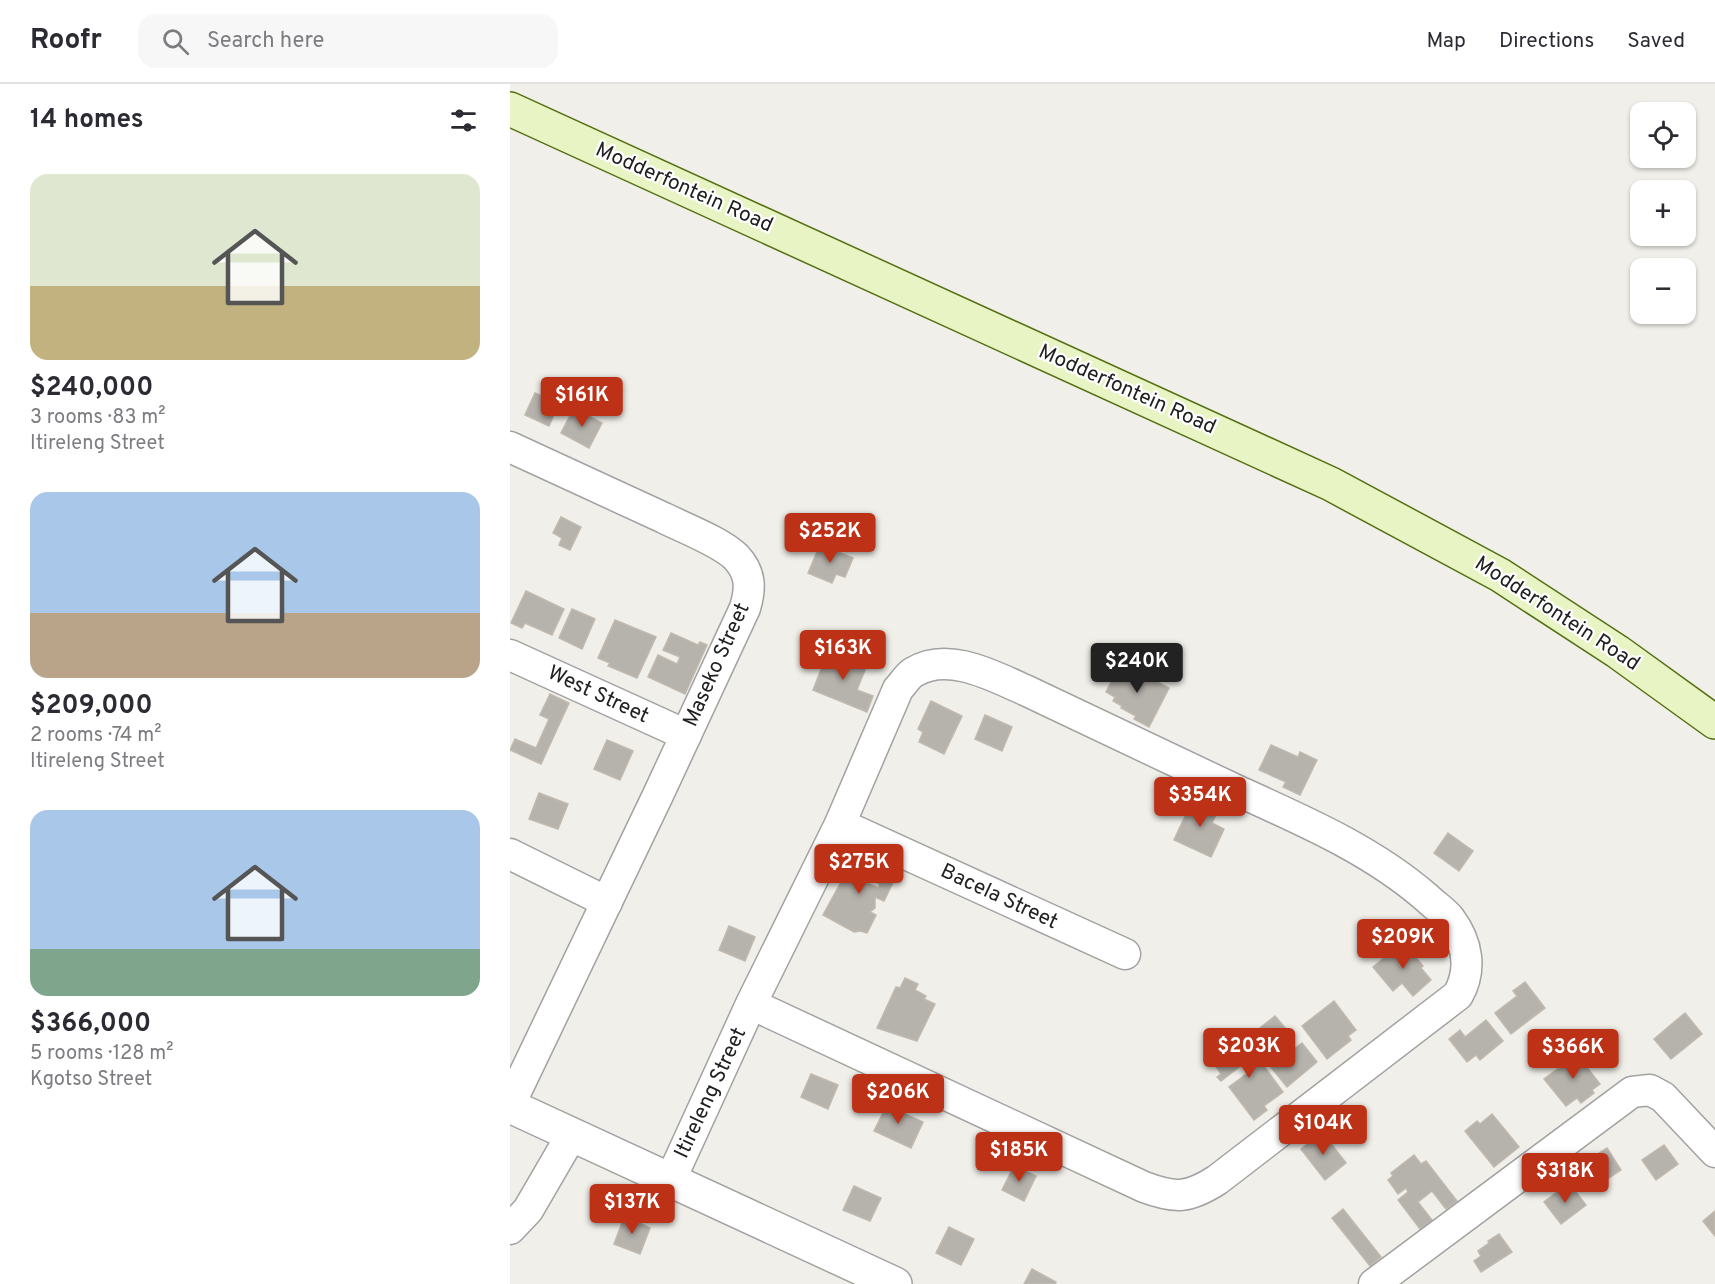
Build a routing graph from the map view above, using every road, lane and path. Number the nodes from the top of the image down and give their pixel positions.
1 (510, 109) edge
2 (510, 447) edge
3 (510, 655) edge
4 (1715, 722) edge
5 (686, 735) junction
6 (840, 824) junction
7 (510, 854) edge
8 (607, 902) junction
9 (1125, 954) dead end
10 (751, 1004) junction
11 (510, 1105) edge
12 (571, 1136) junction
13 (1715, 1152) edge
14 (670, 1181) junction
15 (510, 1229) edge
16 (895, 1284) edge
17 (1374, 1284) edge

1 - 4 main road, Modderfontein Road
2 - 5 street, Maseko Street
3 - 5 street, West Street
5 - 8 street, Maseko Street
6 - 9 street, Bacela Street
6 - 10 street, Itireleng Street
6 - 10 street, Itireleng Street
7 - 8 street
8 - 11 street, Maseko Street
10 - 14 street, Itireleng Street
11 - 12 street
12 - 14 street
12 - 15 street
13 - 17 street
14 - 16 street

